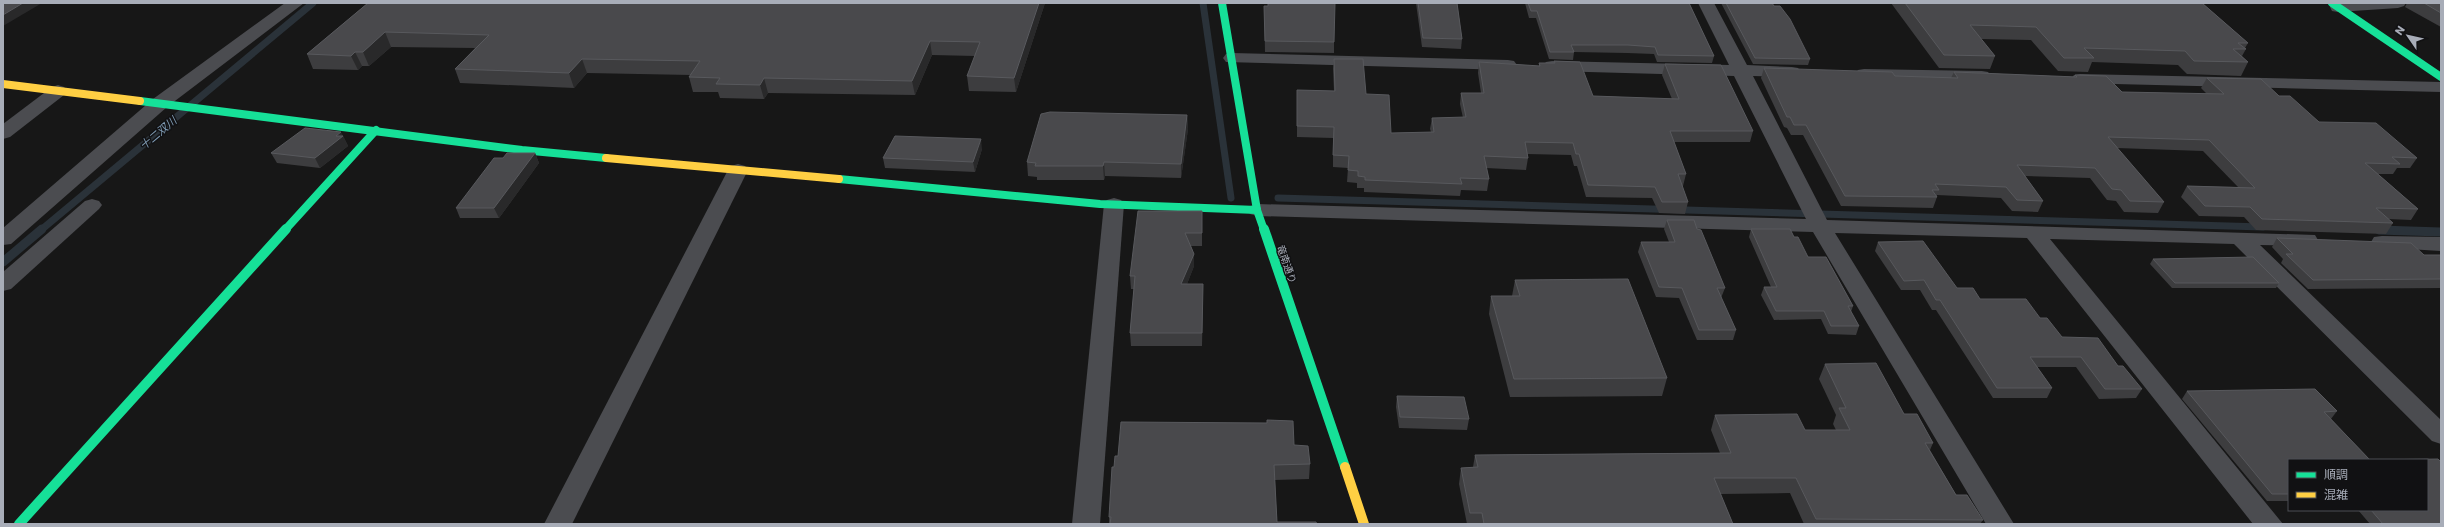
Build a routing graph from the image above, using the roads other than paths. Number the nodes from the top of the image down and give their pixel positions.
1 (296, 3) edge
2 (1222, 3) edge
3 (1706, 3) edge
4 (2398, 3) edge
5 (2335, 5) edge
6 (1232, 58) junction
7 (1740, 71) junction
8 (1812, 72) edge
9 (1844, 73) edge
10 (1995, 77) edge
11 (2441, 77) edge
12 (2067, 78) edge
13 (3, 84) edge
14 (2441, 87) edge
15 (58, 91) junction
16 (167, 104) junction
17 (376, 130) junction
18 (3, 133) edge
19 (738, 170) junction
20 (42, 204) junction
21 (1114, 204) junction
22 (92, 205) dead end
23 (1257, 210) junction
24 (1820, 226) junction
25 (2033, 232) junction
26 (62, 233) junction
27 (2240, 238) junction
28 (3, 239) edge
29 (2325, 240) edge
30 (2364, 241) edge
31 (2441, 244) edge
32 (3, 284) edge
33 (2441, 435) edge
34 (18, 524) edge
35 (558, 524) edge
36 (1086, 524) edge
37 (1364, 524) edge
38 (2000, 524) edge
39 (2269, 524) edge

1 - 16 street
2 - 6 street, 竜南通り
3 - 7 street
4 - 5 street
5 - 11 street
6 - 7 street
6 - 23 street, 竜南通り
7 - 8 street
7 - 24 street
9 - 10 street
12 - 14 street
13 - 15 street
15 - 16 street
15 - 18 street
16 - 17 street
16 - 20 street
17 - 19 street
17 - 34 street
19 - 21 street
19 - 35 street
20 - 26 street
20 - 28 street
21 - 23 street
21 - 36 street
22 - 26 street
23 - 24 street
23 - 37 street, 竜南通り
24 - 25 street
24 - 38 street
25 - 27 street
25 - 39 street
26 - 32 street
27 - 29 street
27 - 33 street
30 - 31 street

